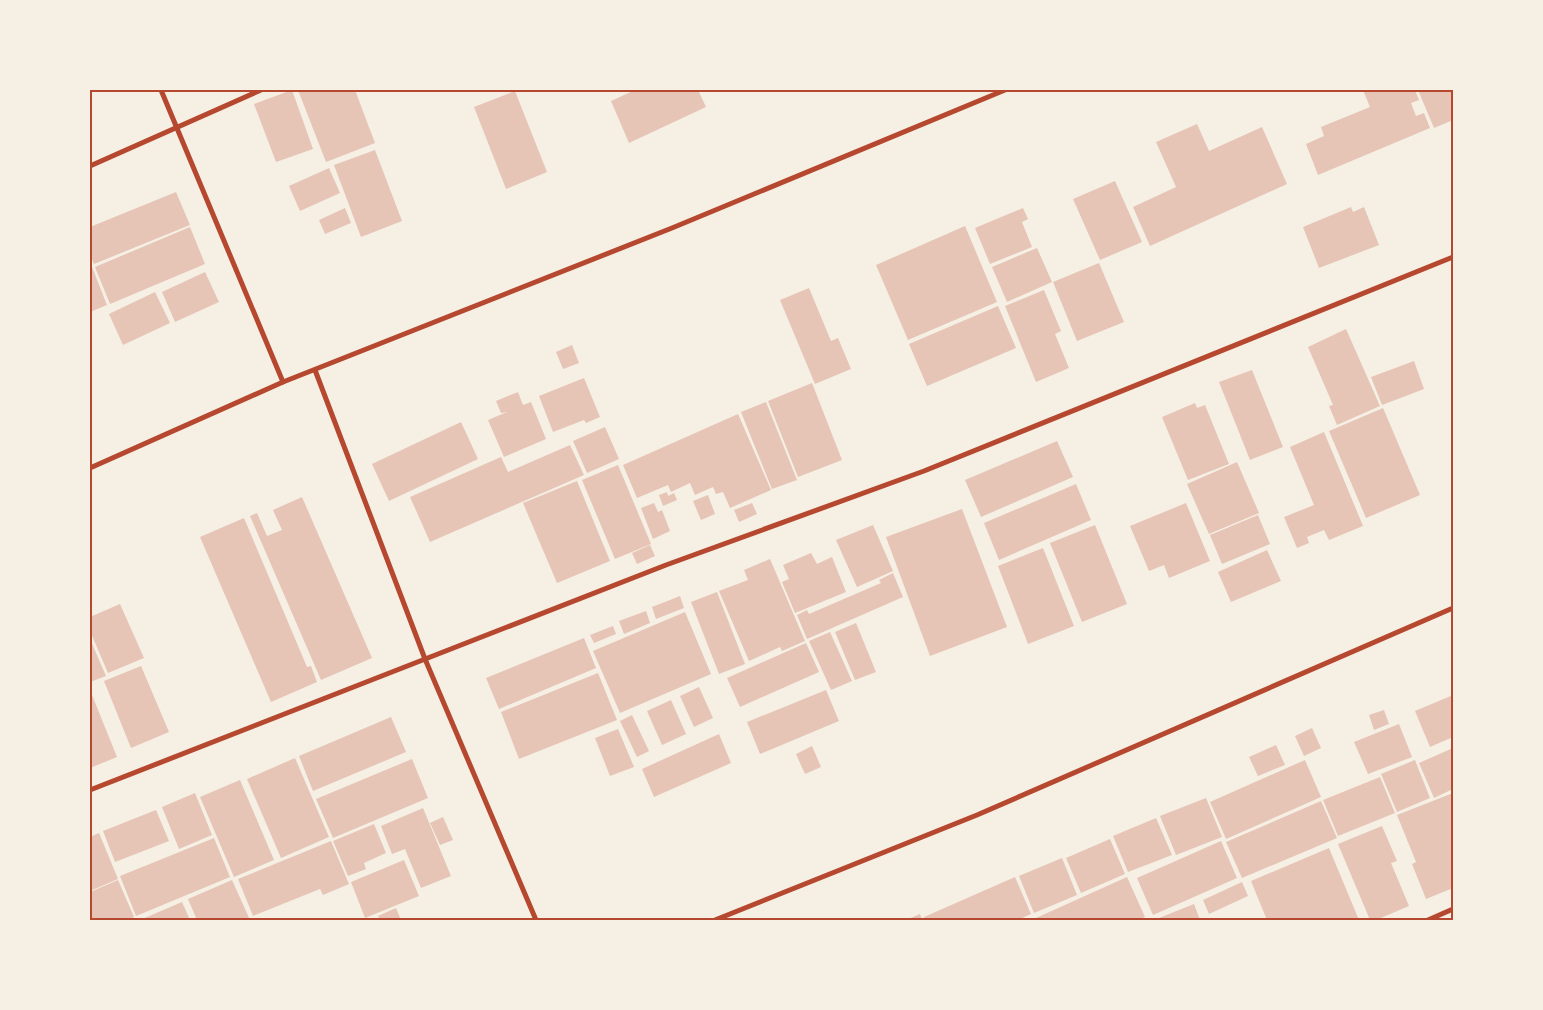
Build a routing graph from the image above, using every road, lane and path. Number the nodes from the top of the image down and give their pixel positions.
1 (161, 90) edge
2 (261, 90) edge
3 (1004, 90) edge
4 (178, 128) junction
5 (90, 166) edge
6 (1453, 257) edge
7 (315, 370) junction
8 (283, 382) junction
9 (90, 468) edge
10 (1453, 608) edge
11 (425, 659) junction
12 (90, 790) edge
13 (1453, 909) edge
14 (536, 920) edge
15 (715, 920) edge
16 (1428, 920) edge

1 - 4 street
2 - 4 street
3 - 7 street
4 - 5 street
4 - 8 street
6 - 11 street
7 - 8 street
7 - 11 street
8 - 9 street
10 - 15 street
11 - 12 street
11 - 14 street
13 - 16 street

